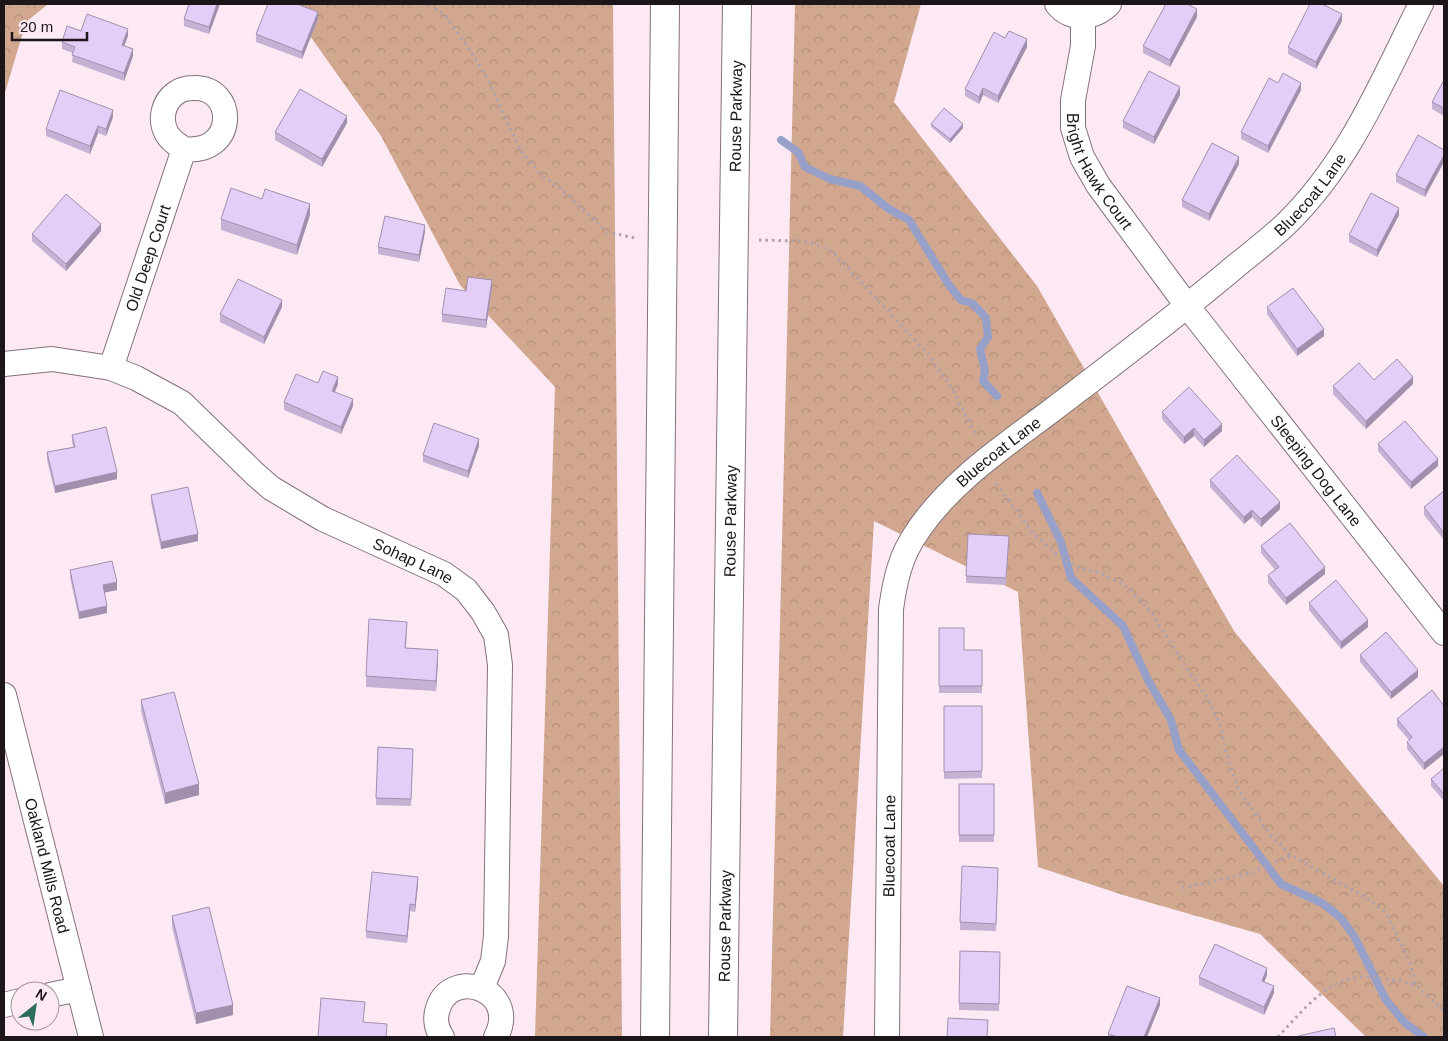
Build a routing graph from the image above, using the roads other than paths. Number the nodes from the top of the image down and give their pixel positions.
1 (665, 4) edge
2 (737, 4) edge
3 (1057, 4) edge
4 (1108, 4) edge
5 (1421, 4) edge
6 (1083, 16) junction
7 (184, 148) dead end
8 (1188, 307) junction
9 (4, 364) edge
10 (111, 368) junction
11 (1444, 633) edge
12 (4, 695) edge
13 (482, 988) junction
14 (79, 989) junction
15 (60, 993) edge
16 (91, 1037) edge
17 (442, 1037) edge
18 (496, 1037) edge
19 (655, 1037) edge
20 (722, 1037) edge
21 (888, 1037) edge

1 - 19 main road
2 - 20 main road, Rouse Parkway
3 - 6 street
4 - 6 street
5 - 8 street, Bluecoat Lane
6 - 8 street, Bright Hawk Court
7 - 10 street, Old Deep Court
8 - 11 street, Sleeping Dog Lane
8 - 21 street, Bluecoat Lane
9 - 10 street, Sohap Lane
10 - 13 street, Sohap Lane
12 - 14 street, Oakland Mills Road
13 - 17 street
13 - 18 street
14 - 15 street
14 - 16 street, Oakland Mills Road

